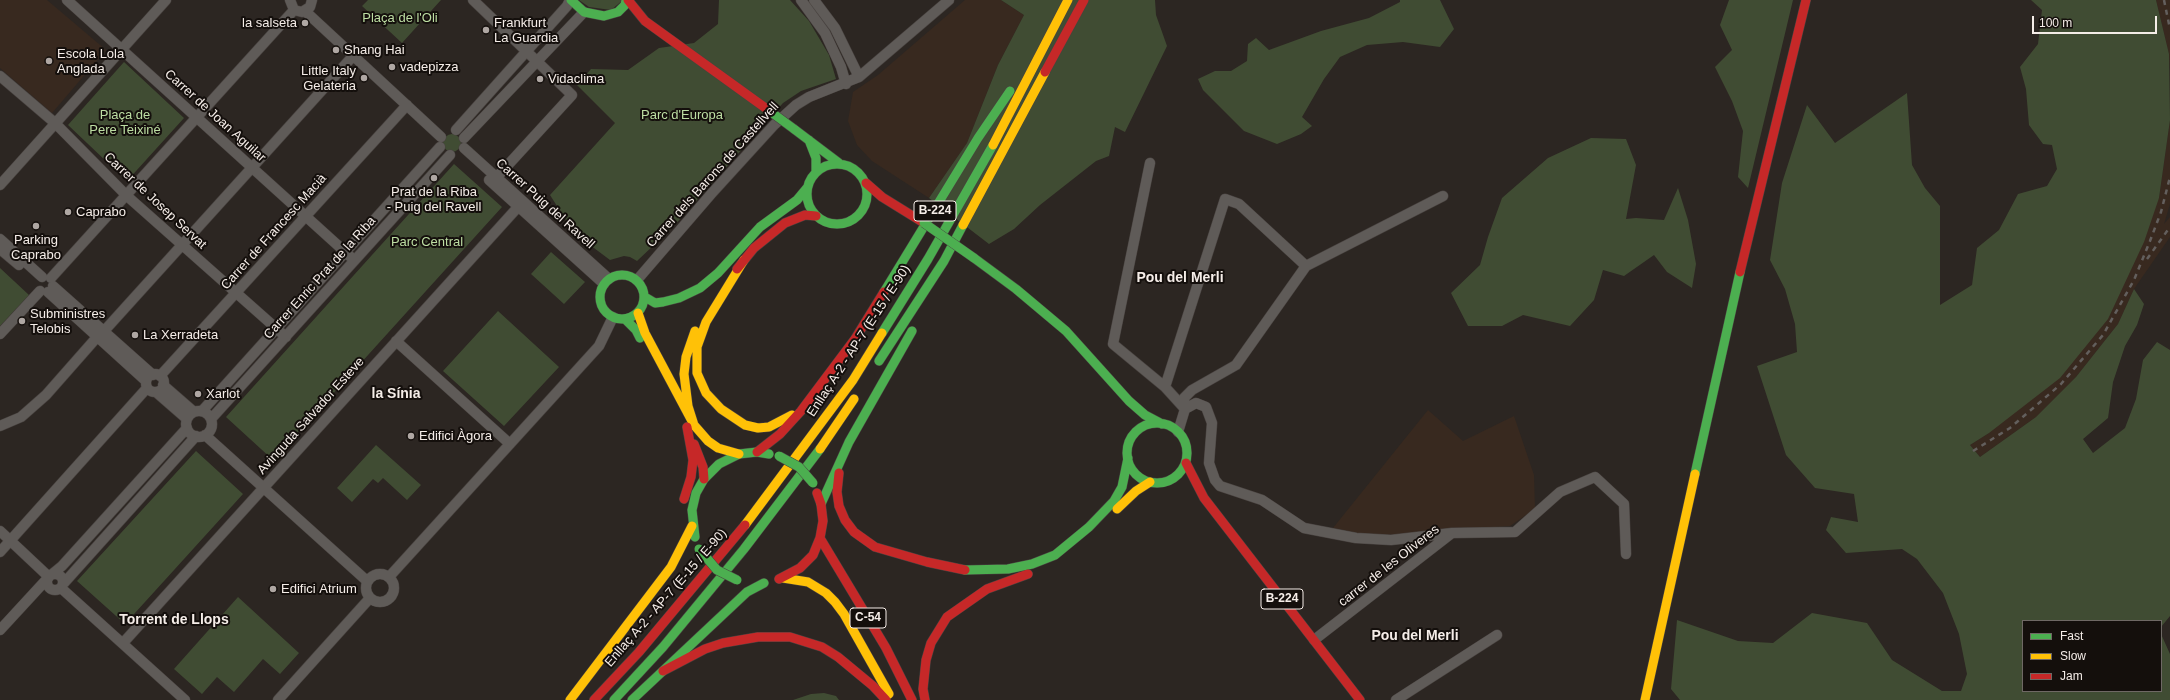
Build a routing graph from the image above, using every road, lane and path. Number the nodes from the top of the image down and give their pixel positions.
1 (68, 0) edge
2 (166, 0) edge
3 (290, 0) edge
4 (473, 0) edge
5 (570, 0) edge
6 (627, 0) edge
7 (801, 0) edge
8 (814, 0) edge
9 (949, 0) edge
10 (1068, 0) edge
11 (1084, 0) edge
12 (1806, 0) edge
13 (309, 6) edge
14 (294, 10) junction
15 (584, 12) junction
16 (618, 12) junction
17 (645, 21) junction
18 (1046, 40) junction
19 (1059, 46) junction
20 (122, 49) junction
21 (527, 51) junction
22 (353, 56) junction
23 (536, 60) junction
24 (0, 76) edge
25 (859, 77) junction
26 (846, 84) junction
27 (407, 105) junction
28 (197, 118) junction
29 (55, 123) junction
30 (446, 136) junction
31 (1021, 137) dead end
32 (464, 138) junction
33 (809, 140) junction
34 (458, 152) junction
35 (1010, 158) dead end
36 (839, 163) junction
37 (1150, 163) dead end
38 (252, 166) junction
39 (816, 172) junction
40 (496, 178) junction
41 (866, 183) junction
42 (0, 185) edge
43 (807, 188) junction
44 (127, 196) junction
45 (1443, 196) dead end
46 (518, 207) junction
47 (900, 207) junction
48 (862, 211) junction
49 (306, 215) junction
50 (816, 216) junction
51 (0, 239) edge
52 (183, 245) junction
53 (0, 249) edge
54 (346, 251) junction
55 (354, 260) junction
56 (744, 260) junction
57 (1306, 266) junction
58 (637, 280) junction
59 (606, 282) junction
60 (45, 284) junction
61 (237, 292) junction
62 (645, 297) junction
63 (924, 310) dead end
64 (638, 313) junction
65 (613, 318) junction
66 (625, 319) junction
67 (916, 324) dead end
68 (277, 328) junction
69 (101, 333) junction
70 (0, 334) edge
71 (286, 336) junction
72 (396, 342) junction
73 (874, 369) dead end
74 (823, 382) junction
75 (154, 383) junction
76 (1165, 387) junction
77 (861, 388) dead end
78 (1129, 401) junction
79 (1185, 409) junction
80 (198, 412) junction
81 (187, 424) junction
82 (1162, 424) junction
83 (0, 426) edge
84 (690, 426) junction
85 (205, 430) junction
86 (1178, 432) junction
87 (1131, 439) junction
88 (849, 442) junction
89 (510, 444) junction
90 (758, 452) junction
91 (739, 454) junction
92 (1128, 458) junction
93 (1186, 463) junction
94 (704, 479) junction
95 (1150, 482) junction
96 (1164, 482) junction
97 (266, 485) junction
98 (1204, 498) junction
99 (822, 504) junction
100 (681, 511) dead end
101 (692, 526) junction
102 (0, 531) edge
103 (679, 531) dead end
104 (1452, 533) junction
105 (820, 538) junction
106 (10, 540) junction
107 (0, 552) edge
108 (1626, 554) dead end
109 (671, 567) junction
110 (49, 577) junction
111 (389, 577) junction
112 (370, 578) junction
113 (783, 578) junction
114 (764, 583) junction
115 (62, 586) junction
116 (370, 598) junction
117 (0, 630) edge
118 (1497, 635) dead end
119 (1314, 640) junction
120 (123, 643) junction
121 (663, 671) junction
122 (185, 700) edge
123 (278, 700) edge
124 (570, 700) edge
125 (594, 700) edge
126 (614, 700) edge
127 (632, 700) edge
128 (886, 700) edge
129 (892, 700) edge
130 (912, 700) edge
131 (925, 700) edge
132 (1360, 700) edge
133 (1396, 700) edge
134 (1645, 700) edge

1 - 20 street, Carrer de Joan Aguilar
2 - 20 street
3 - 14 street
4 - 21 street
5 - 15 main road
5 - 21 street, Carrer Enric Prat de la Riba
6 - 16 main road, B-224
6 - 17 main road, B-224
7 - 26 street
8 - 25 street
9 - 25 street, Carrer dels Barons de Castellvell
10 - 18 main road, Enllaç A-2 - AP-7 (E-15 / E-90)
11 - 19 main road
12 - 134 main road
13 - 14 street
13 - 22 street
13 - 30 street
14 - 28 street
15 - 16 main road, B-224
15 - 23 street
16 - 17 main road, B-224
17 - 33 main road, B-224, bridge
18 - 74 main road, B-224
18 - 125 main road, Enllaç A-2 - AP-7 (E-15 / E-90)
19 - 31 main road
19 - 73 main road
20 - 28 street, Carrer de Joan Aguilar
20 - 29 street
21 - 23 street
21 - 30 street, Carrer Enric Prat de la Riba
22 - 27 street
22 - 38 street
23 - 32 street
23 - 40 street
24 - 29 street, Carrer de Josep Servat
25 - 26 street, Carrer dels Barons de Castellvell
26 - 58 street, Carrer dels Barons de Castellvell
27 - 30 street
27 - 49 street, Carrer de Francesc Macià
28 - 38 street, Carrer de Joan Aguilar
28 - 44 street
29 - 42 street
29 - 44 street, Carrer de Josep Servat
30 - 32 street
30 - 34 street
30 - 54 street, Carrer Enric Prat de la Riba
32 - 34 street
33 - 36 main road, B-224
33 - 39 main road
34 - 40 street, Carrer Puig del Ravell
34 - 46 street, Carrer Puig del Ravell
34 - 55 street, Carrer Enric Prat de la Riba
35 - 63 main road
36 - 39 main road
36 - 41 main road, B-224
37 - 76 street
38 - 49 street, Carrer de Joan Aguilar
38 - 52 street
39 - 43 main road
40 - 59 street, Carrer Puig del Ravell
41 - 47 main road, B-224
41 - 48 main road
43 - 50 main road
43 - 62 main road
44 - 52 street, Carrer de Josep Servat
44 - 60 street
45 - 57 street
46 - 59 street, Carrer Puig del Ravell
46 - 72 street, Avinguda Salvador Esteve
47 - 48 main road, B-224
47 - 78 main road, B-224, bridge
48 - 50 main road, B-224
49 - 54 street, Carrer de Joan Aguilar
49 - 61 street, Carrer de Francesc Macià
50 - 56 main road, B-224
51 - 60 street
52 - 61 street, Carrer de Josep Servat
52 - 69 street
53 - 60 street
54 - 55 street, Carrer de Joan Aguilar
54 - 68 street, Carrer Enric Prat de la Riba
55 - 71 street, Carrer Enric Prat de la Riba
56 - 74 main road
56 - 84 main road
57 - 76 street
57 - 79 street
58 - 59 main road
58 - 62 main road
59 - 65 main road
60 - 69 street
60 - 70 street
61 - 68 street, Carrer de Josep Servat
61 - 75 street, Carrer de Francesc Macià
62 - 64 main road
64 - 66 main road
64 - 84 main road
65 - 66 main road
65 - 89 street
66 - 84 main road
67 - 88 main road
68 - 71 street, Carrer de Josep Servat
68 - 80 street, Carrer Enric Prat de la Riba
69 - 75 street
69 - 83 street
71 - 85 street, Carrer Enric Prat de la Riba
72 - 89 street
72 - 97 street, Avinguda Salvador Esteve
74 - 90 main road
75 - 80 street
75 - 81 street
75 - 106 street, Carrer de Francesc Macià
76 - 79 street
77 - 126 main road, Enllaç A-2 - AP-7 (E-15 / E-90)
78 - 82 main road, B-224
78 - 87 main road, B-224
79 - 86 street
79 - 104 street
80 - 81 street, Carrer Enric Prat de la Riba
80 - 85 street
81 - 85 street
81 - 110 street
82 - 86 main road, B-224
82 - 87 main road
84 - 91 main road
84 - 94 main road
84 - 100 main road
85 - 97 street
85 - 115 street, Carrer Enric Prat de la Riba
86 - 93 main road, B-224
87 - 92 main road, B-224
88 - 92 main road
88 - 99 main road
89 - 111 street
90 - 91 main road, C-54 / C-54
90 - 99 main road, C-54 / C-54, bridge
91 - 94 main road, C-54 / C-54
92 - 95 main road
93 - 96 main road
93 - 98 main road, B-224
94 - 101 main road, C-54 / C-54
95 - 96 main road, B-224
95 - 131 main road
96 - 98 main road, B-224
97 - 112 street
97 - 120 street, Avinguda Salvador Esteve
98 - 119 main road, B-224
99 - 105 main road, C-54 / C-54
101 - 109 main road
101 - 114 main road, C-54 / C-54, bridge
102 - 106 street
103 - 109 main road
104 - 108 street, carrer de les Oliveres
104 - 119 street, carrer de les Oliveres
105 - 113 main road, C-54 / C-54
105 - 130 main road, C-54
106 - 107 street, Carrer de Francesc Macià
106 - 110 street
109 - 124 main road
110 - 115 street
110 - 115 street
110 - 117 street
111 - 112 street
111 - 116 street
112 - 116 street
113 - 114 main road, C-54 / C-54
113 - 129 main road, C-54 / C-54
114 - 121 main road
115 - 120 street
116 - 123 street
118 - 133 street
119 - 132 main road, B-224
120 - 122 street
121 - 127 main road
121 - 128 main road

